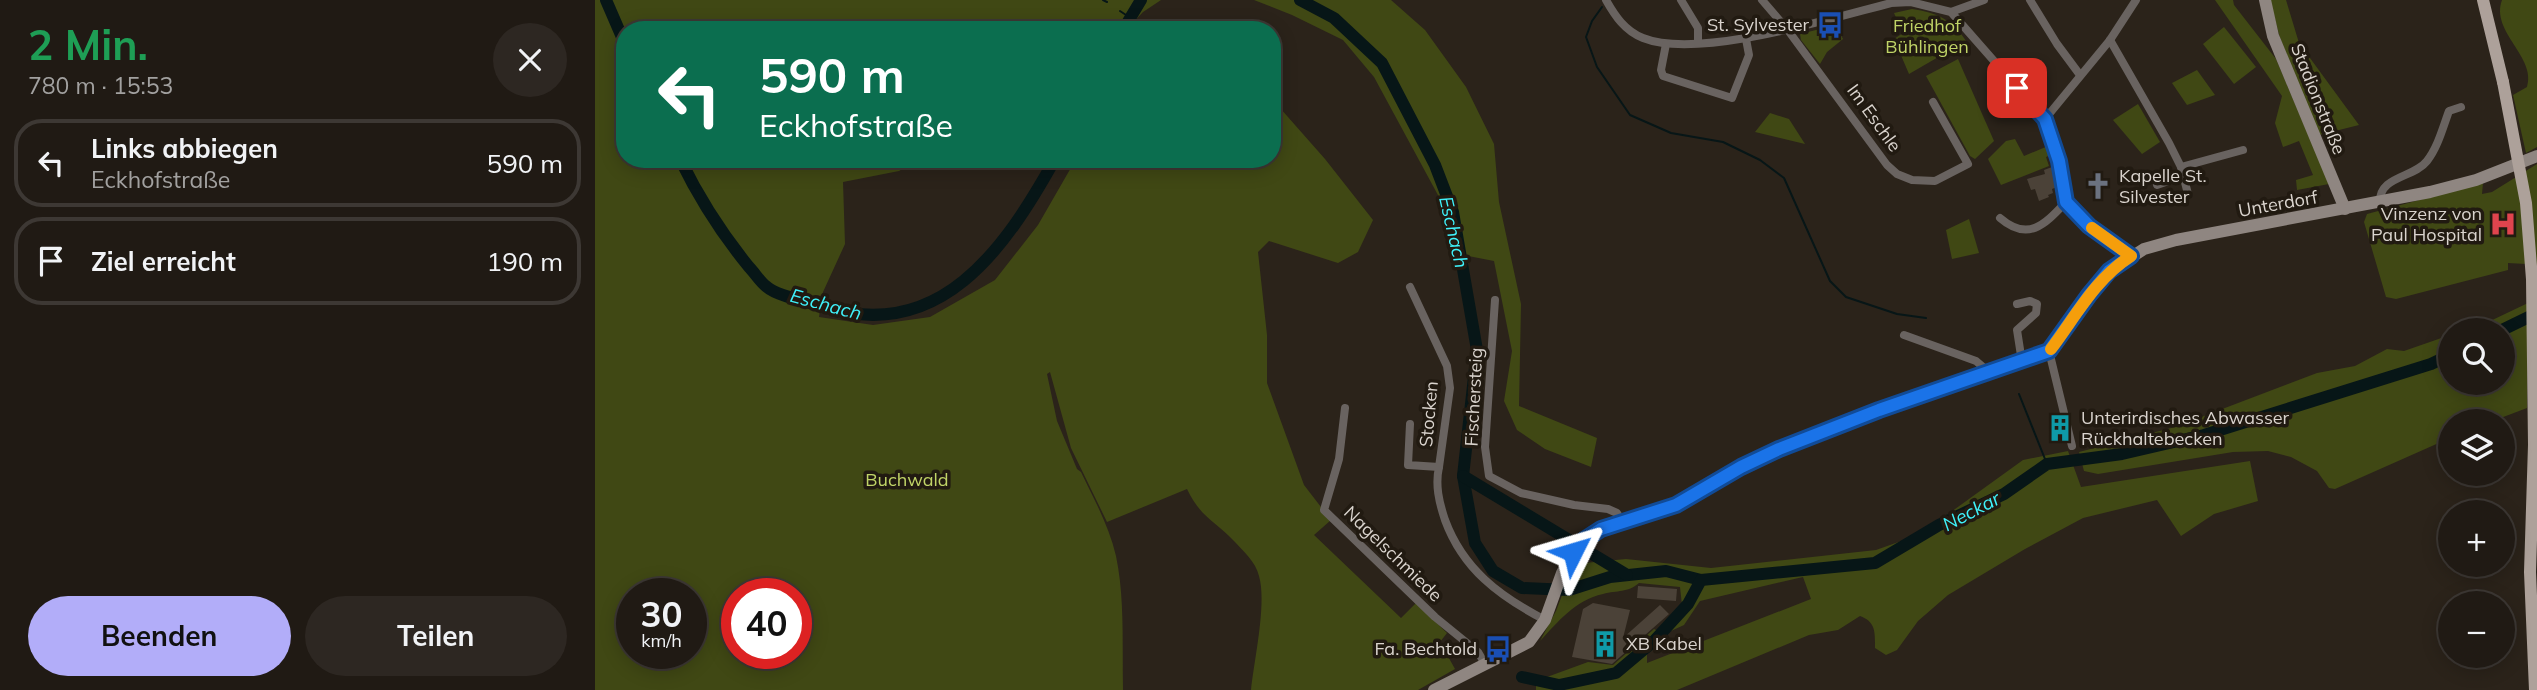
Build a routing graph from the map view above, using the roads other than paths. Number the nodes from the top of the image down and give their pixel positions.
1 (1606, 0) edge
2 (1681, 0) edge
3 (1762, 0) edge
4 (1984, 0) edge
5 (2031, 0) edge
6 (2136, 0) edge
7 (2265, 0) edge
8 (2483, 0) edge
9 (1951, 12) junction
10 (1787, 29) junction
11 (1746, 39) junction
12 (2110, 40) junction
13 (1699, 43) junction
14 (1666, 44) junction
15 (2080, 75) junction
16 (1933, 102) dead end
17 (2461, 107) dead end
18 (2045, 119) junction
19 (2243, 150) dead end
20 (2535, 158) edge
21 (2182, 172) junction
22 (2157, 185) dead end
23 (2188, 194) dead end
24 (2066, 202) junction
25 (2379, 202) junction
26 (2345, 209) junction
27 (2000, 218) dead end
28 (2131, 256) junction
29 (1410, 287) dead end
30 (1495, 300) dead end
31 (2017, 304) dead end
32 (1904, 335) dead end
33 (2049, 351) junction
34 (2022, 363) junction
35 (1990, 373) junction
36 (1345, 408) dead end
37 (1410, 424) dead end
38 (2071, 446) dead end
39 (1439, 467) junction
40 (1622, 521) junction
41 (1545, 620) junction
42 (1485, 664) junction
43 (2532, 666) junction
44 (1434, 690) edge
45 (2526, 690) edge
46 (2535, 690) edge

1 - 14 street
2 - 13 street
3 - 10 street
4 - 9 street
5 - 15 street
6 - 12 street
7 - 26 street, Stadionstraße
8 - 43 main road, bridge
9 - 10 street
9 - 18 street
10 - 11 street
10 - 16 street, Im Eschle
11 - 13 street
11 - 14 street
12 - 15 street
12 - 21 street
13 - 14 street
15 - 18 street
17 - 25 street
18 - 24 street
19 - 21 street
20 - 25 street, Unterdorf
21 - 22 street
21 - 23 street
24 - 27 street
24 - 28 street
25 - 26 street, Unterdorf
26 - 28 street, Unterdorf
28 - 33 street, Unterdorf
29 - 39 street, Stocken
30 - 40 street, Fischersteig
31 - 34 street
32 - 35 street
33 - 34 street
33 - 38 street
34 - 35 street
35 - 40 street
36 - 42 street, Nagelschmiede
37 - 39 street, Stocken
39 - 41 street, Stocken
40 - 41 street
41 - 42 street
42 - 44 street
43 - 45 main road
43 - 46 main road

